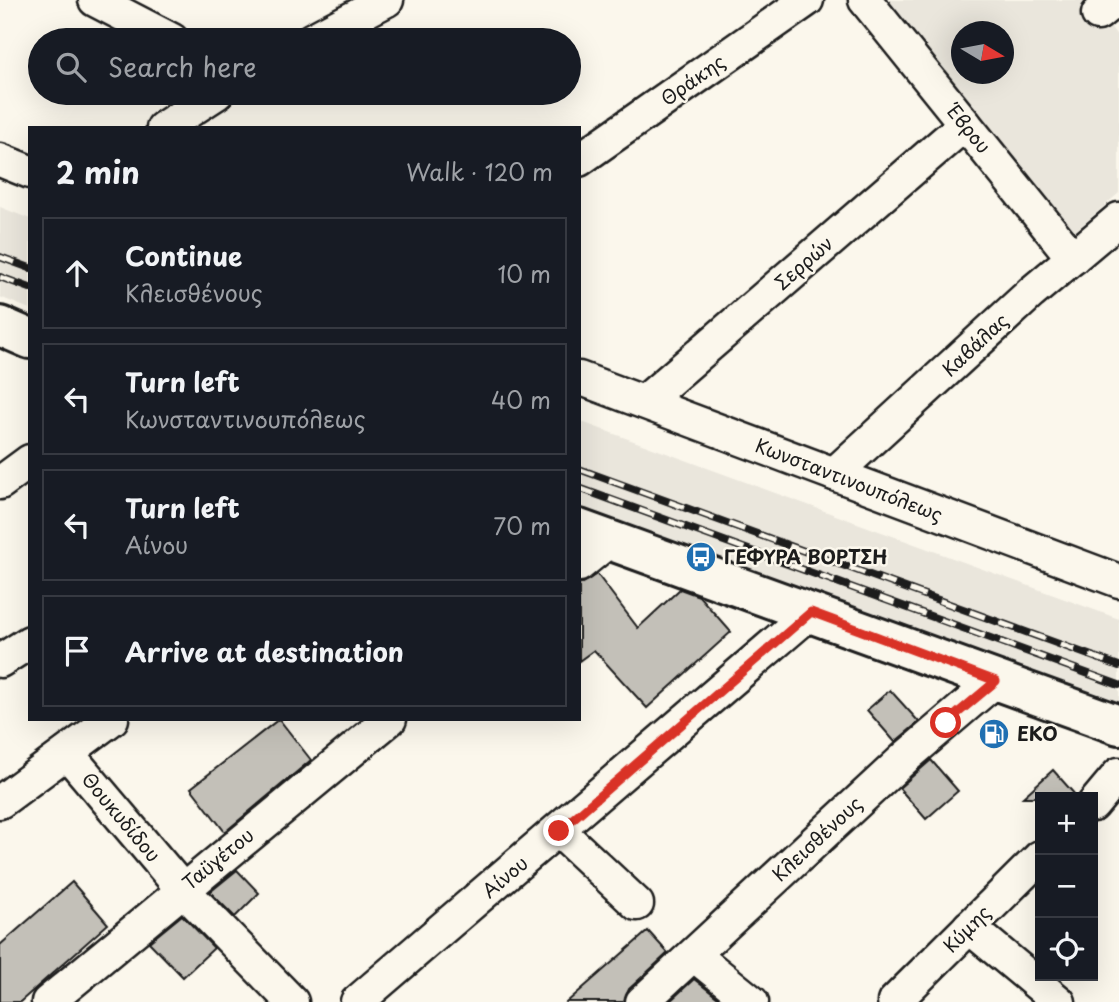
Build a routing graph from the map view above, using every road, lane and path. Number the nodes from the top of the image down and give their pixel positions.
1 (95, 0) edge
2 (387, 0) edge
3 (807, 0) edge
4 (865, 0) edge
5 (149, 28) edge
6 (334, 28) edge
7 (198, 105) edge
8 (965, 124) junction
9 (166, 126) edge
10 (581, 159) edge
11 (0, 160) edge
12 (28, 171) edge
13 (1119, 219) edge
14 (1073, 258) junction
15 (581, 379) edge
16 (644, 402) junction
17 (834, 474) junction
18 (595, 534) edge
19 (581, 561) edge
20 (1119, 581) edge
21 (811, 612) junction
22 (28, 643) edge
23 (0, 661) edge
24 (996, 681) junction
25 (109, 721) edge
26 (388, 721) edge
27 (1119, 725) edge
28 (67, 753) junction
29 (1119, 774) edge
30 (1098, 799) edge
31 (0, 803) edge
32 (559, 831) junction
33 (1035, 862) edge
34 (182, 889) junction
35 (637, 904) dead end
36 (969, 927) junction
37 (694, 955) junction
38 (48, 1002) edge
39 (292, 1002) edge
40 (357, 1002) edge
41 (642, 1002) edge
42 (752, 1002) edge
43 (894, 1002) edge
44 (1059, 1002) edge

1 - 5 street
2 - 6 street
3 - 10 street, Θράκης
4 - 8 street, Έβρου
7 - 9 street
8 - 14 street, Έβρου
8 - 16 street, Σερρών
11 - 12 street
13 - 14 street, Καβάλας
14 - 17 street, Καβάλας
15 - 16 street, Κωνσταντινουπόλεως
16 - 17 street, Κωνσταντινουπόλεως
17 - 20 street, Κωνσταντινουπόλεως
18 - 19 street
18 - 21 street
21 - 24 street
21 - 32 street, Αίνου
22 - 23 street
24 - 27 street
24 - 37 street, Κλεισθένους
25 - 28 street
26 - 34 street, Ταϋγέτου
28 - 31 street
28 - 34 street, Θουκυδίδου
29 - 30 street
32 - 35 street
32 - 40 street, Αίνου
33 - 36 street, Κύμης
34 - 38 street, Ταϋγέτου
34 - 39 street, Θουκυδίδου
36 - 43 street, Κύμης
36 - 44 street
37 - 41 street, Κλεισθένους
37 - 42 street

